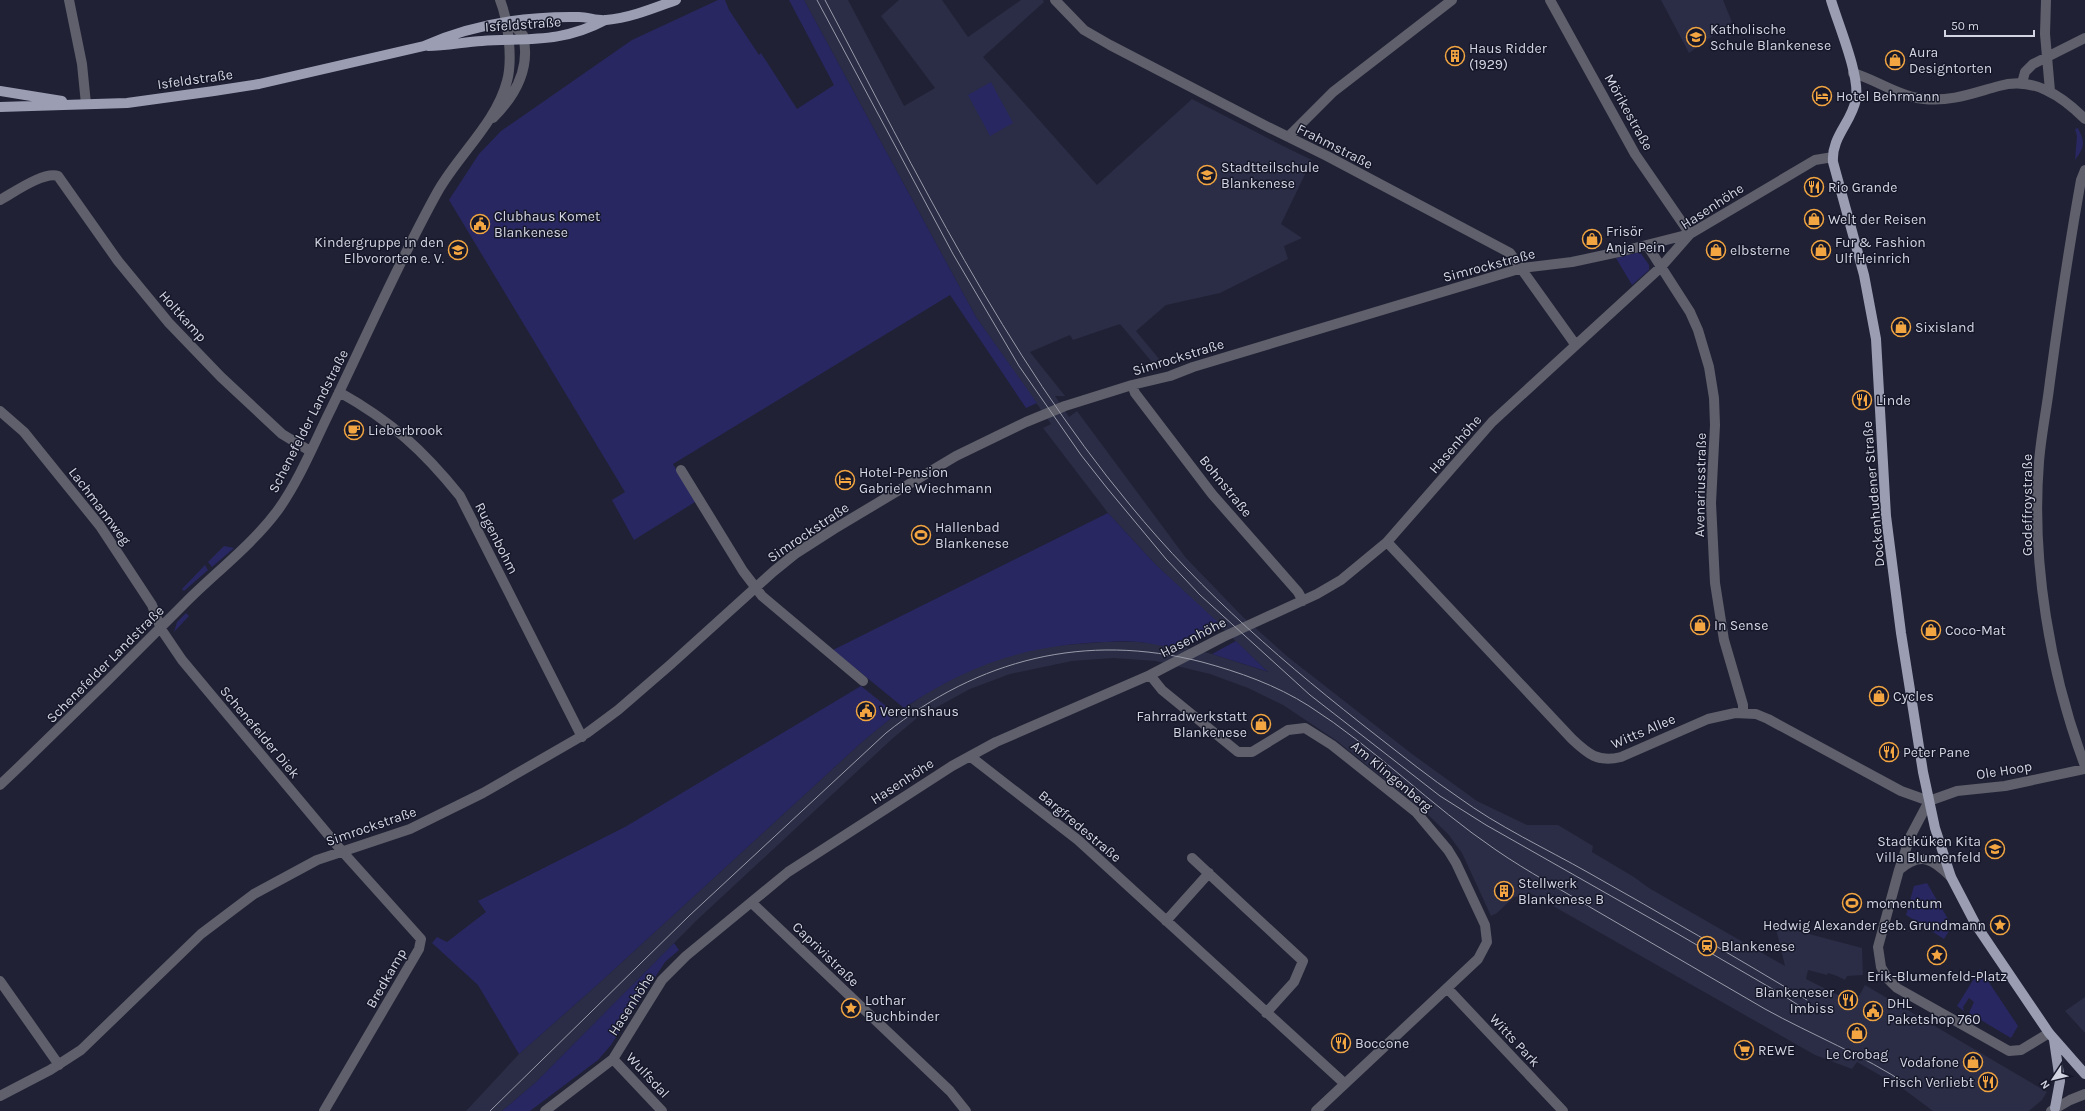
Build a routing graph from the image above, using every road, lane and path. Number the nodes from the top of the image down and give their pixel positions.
1 (69, 0) edge
2 (500, 0) edge
3 (676, 0) edge
4 (1055, 0) edge
5 (1452, 0) edge
6 (1550, 0) edge
7 (1831, 0) edge
8 (2046, 0) edge
9 (605, 20) junction
10 (506, 23) junction
11 (2085, 38) edge
12 (508, 40) junction
13 (524, 40) junction
14 (424, 46) junction
15 (2048, 57) junction
16 (1853, 73) junction
17 (2022, 83) junction
18 (0, 91) edge
19 (2050, 91) junction
20 (86, 104) junction
21 (0, 107) edge
22 (2085, 119) edge
23 (482, 130) junction
24 (1288, 137) junction
25 (1833, 157) junction
26 (2085, 170) edge
27 (0, 200) edge
28 (1690, 234) junction
29 (1647, 245) junction
30 (1661, 267) junction
31 (1522, 268) junction
32 (1575, 344) junction
33 (1132, 385) junction
34 (339, 392) junction
35 (0, 410) edge
36 (310, 452) junction
37 (680, 470) dead end
38 (1386, 542) junction
39 (756, 588) junction
40 (1303, 601) junction
41 (161, 630) junction
42 (1150, 675) junction
43 (863, 681) dead end
44 (1742, 712) junction
45 (582, 737) junction
46 (971, 756) junction
47 (2085, 766) edge
48 (2085, 769) edge
49 (0, 785) edge
50 (1929, 801) junction
51 (341, 850) junction
52 (1192, 858) dead end
53 (1899, 870) junction
54 (1209, 873) junction
55 (1951, 877) junction
56 (752, 903) junction
57 (1166, 921) junction
58 (0, 981) edge
59 (1447, 988) junction
60 (1266, 1013) junction
61 (2051, 1037) junction
62 (613, 1058) junction
63 (59, 1065) junction
64 (2085, 1074) edge
65 (1344, 1083) junction
66 (2085, 1094) edge
67 (0, 1096) edge
68 (2053, 1109) edge
69 (324, 1111) edge
70 (545, 1111) edge
71 (662, 1111) edge
72 (966, 1111) edge
73 (1316, 1111) edge
74 (1563, 1111) edge

1 - 20 street
2 - 10 street, Schenefelder Landstraße
3 - 9 main road
4 - 24 street, Frahmstraße
5 - 24 street
6 - 28 street, Mörikestraße
7 - 16 main road, Dockenhudener Straße
8 - 15 street
9 - 10 main road, Isfeldstraße
9 - 13 main road, Isfeldstraße
10 - 12 street, Schenefelder Landstraße
10 - 13 street
10 - 14 main road, Isfeldstraße
11 - 15 street
12 - 13 main road, Isfeldstraße
12 - 14 main road, Isfeldstraße
12 - 23 street, Schenefelder Landstraße
13 - 23 street, Schenefelder Landstraße
14 - 20 main road, Isfeldstraße
15 - 17 street
15 - 19 street
16 - 17 street
16 - 25 main road, Dockenhudener Straße
17 - 19 street
18 - 20 main road, Isfeldstraße
19 - 22 street
20 - 21 main road, Isfeldstraße
23 - 34 street, Schenefelder Landstraße
24 - 31 street, Frahmstraße
25 - 28 street, Hasenhöhe
25 - 50 main road, Dockenhudener Straße
26 - 47 street, Godeffroystraße
27 - 36 street, Holtkamp
28 - 29 street, Simrockstraße
28 - 30 street, Hasenhöhe
29 - 30 street
29 - 31 street, Simrockstraße
30 - 32 street, Hasenhöhe
30 - 44 street, Avenariusstraße
31 - 32 street, Frahmstraße
31 - 33 street, Simrockstraße
32 - 38 street, Hasenhöhe
33 - 39 street, Simrockstraße
33 - 40 street, Bohnstraße
34 - 36 street, Schenefelder Landstraße
34 - 45 street, Rugenbohm
35 - 41 street, Lachmannweg
36 - 41 street, Schenefelder Landstraße
37 - 39 street
38 - 40 street, Hasenhöhe
38 - 44 street, Witts Allee
39 - 43 street
39 - 45 street, Simrockstraße
40 - 42 street, Hasenhöhe
41 - 49 street, Schenefelder Landstraße
41 - 51 street, Schenefelder Diek
42 - 46 street, Hasenhöhe
42 - 59 street, Am Klingenberg
44 - 50 street, Witts Allee
45 - 51 street, Simrockstraße
46 - 56 street, Hasenhöhe
46 - 57 street, Bargfredestraße
48 - 50 street, Ole Hoop
50 - 53 street
50 - 55 main road
51 - 63 street, Simrockstraße
51 - 69 street, Bredkamp
52 - 54 street
53 - 55 street
53 - 61 street
54 - 57 street
54 - 60 street
55 - 61 main road
56 - 62 street, Hasenhöhe
56 - 72 street, Caprivistraße
57 - 60 street, Bargfredestraße
58 - 63 street
59 - 65 street, Am Klingenberg
59 - 74 street, Witts Park
60 - 65 street, Bargfredestraße
61 - 64 main road
61 - 68 main road
62 - 70 street, Hasenhöhe
62 - 71 street, Wulfsdal
63 - 67 street, Simrockstraße
65 - 73 street, Am Klingenberg
66 - 68 street

